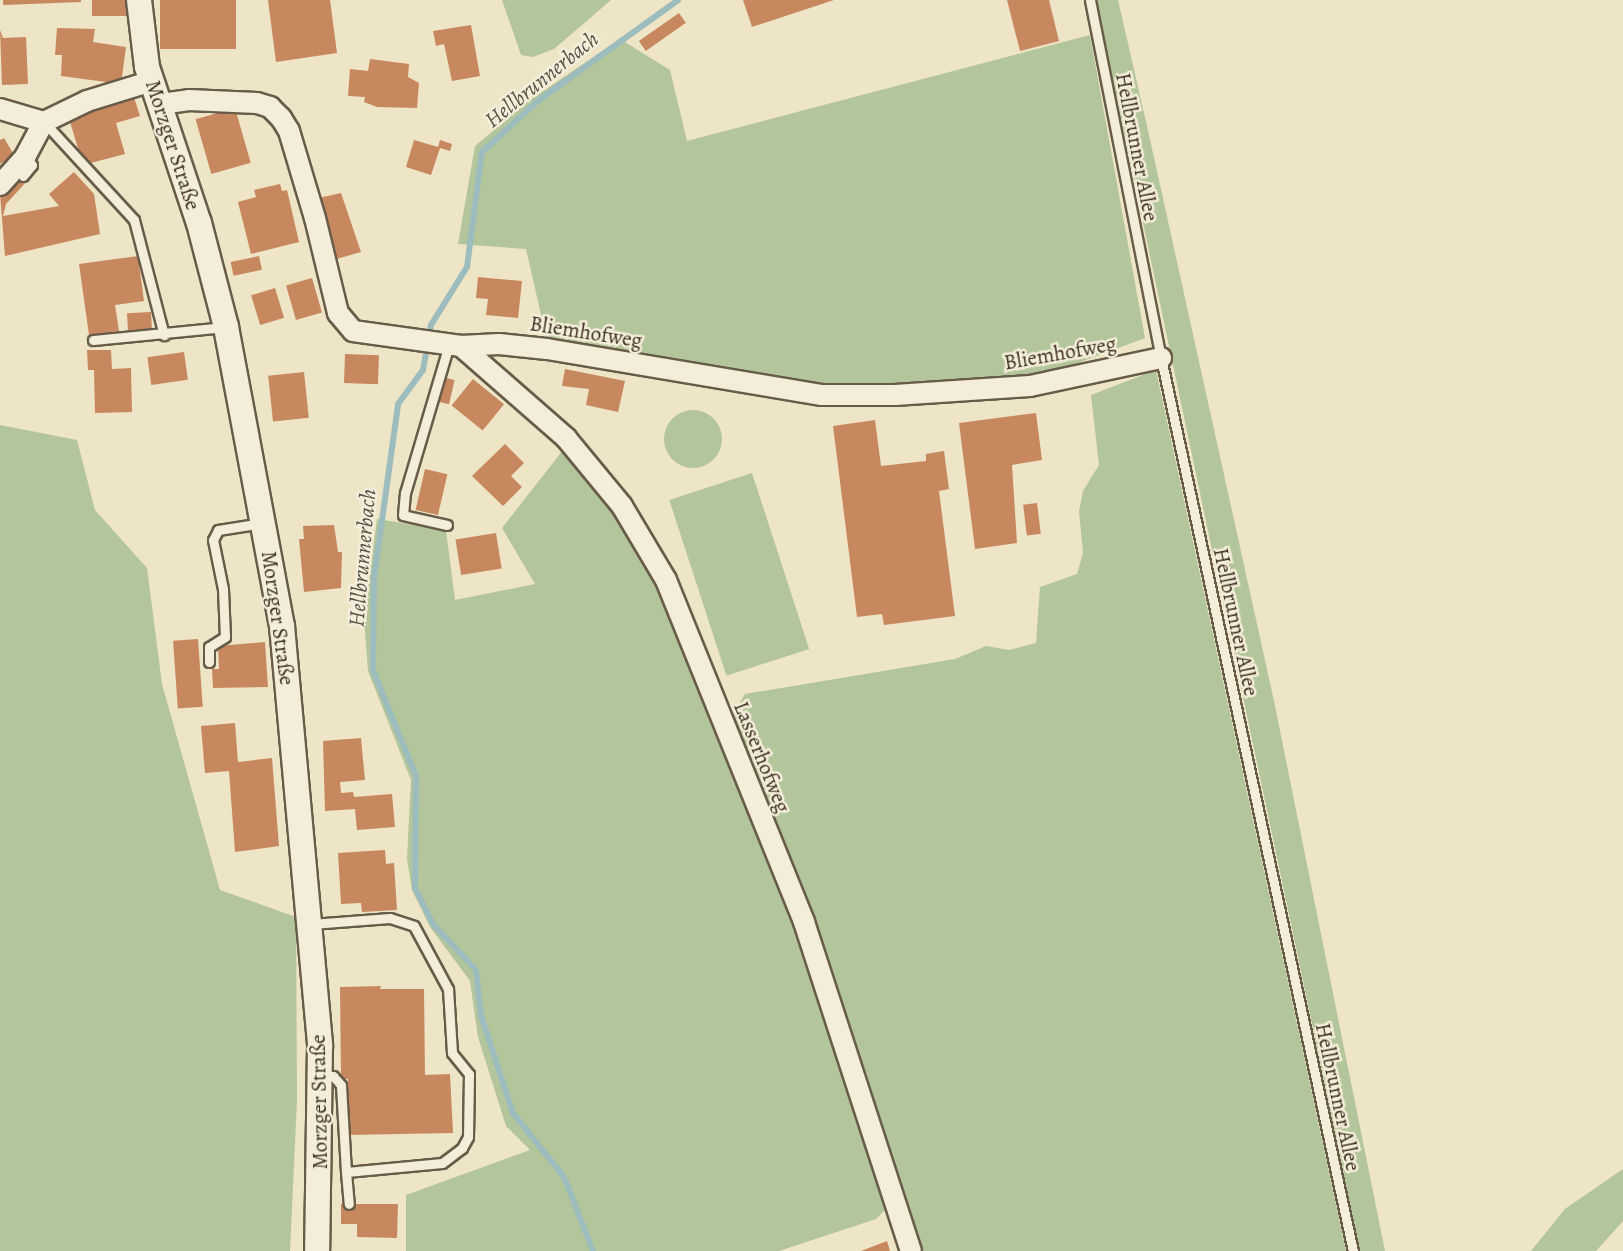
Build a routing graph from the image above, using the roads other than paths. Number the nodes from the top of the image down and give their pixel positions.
1 (139, 0) edge
2 (1090, 0) edge
3 (152, 81) junction
4 (161, 104) junction
5 (0, 109) edge
6 (44, 122) junction
7 (0, 185) edge
8 (226, 327) junction
9 (164, 335) junction
10 (93, 340) dead end
11 (442, 342) junction
12 (1161, 358) junction
13 (265, 522) junction
14 (447, 525) dead end
15 (209, 662) dead end
16 (311, 924) junction
17 (320, 1076) junction
18 (346, 1172) junction
19 (349, 1204) dead end
20 (317, 1251) edge
21 (910, 1251) edge
22 (1353, 1251) edge

1 - 3 street, Morzger Straße
2 - 12 lane, Hellbrunner Allee
3 - 4 street, Morzger Straße
3 - 6 street
4 - 8 street, Morzger Straße
4 - 11 street, Bliemhofweg
5 - 6 street
6 - 7 street
6 - 9 lane
8 - 9 lane
8 - 13 street, Morzger Straße
9 - 10 lane
11 - 12 street, Bliemhofweg
11 - 14 lane
11 - 21 street, Lasserhofweg
12 - 22 lane, Hellbrunner Allee
13 - 15 lane
13 - 16 street, Morzger Straße
16 - 17 street, Morzger Straße
16 - 18 lane
17 - 18 lane
17 - 20 street, Morzger Straße
18 - 19 lane

